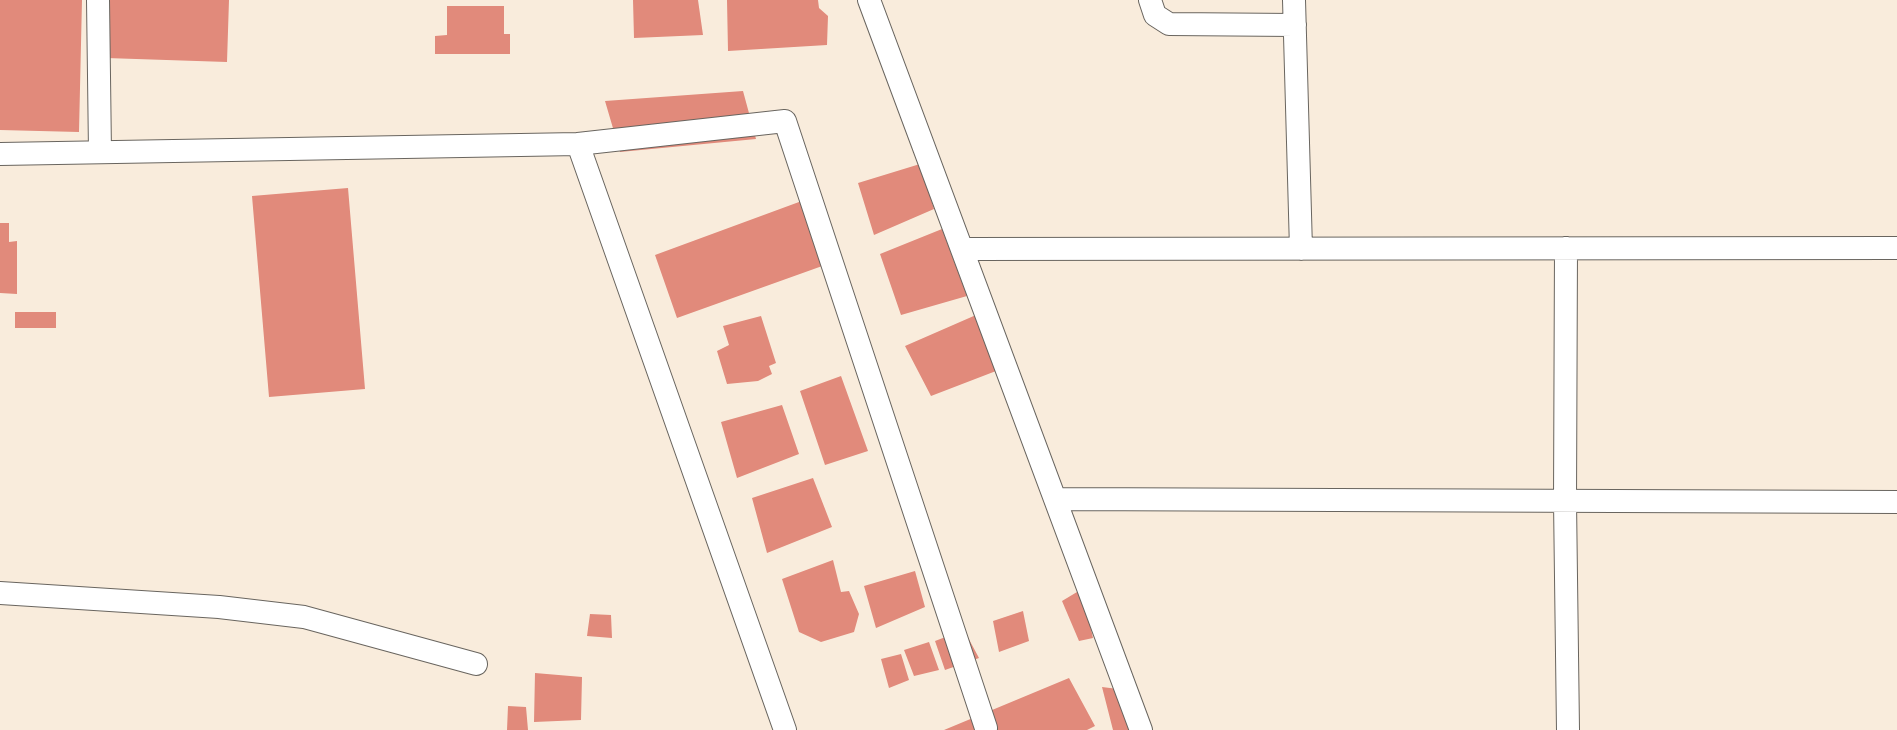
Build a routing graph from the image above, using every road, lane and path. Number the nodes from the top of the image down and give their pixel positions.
1 (98, 0) edge
2 (869, 0) edge
3 (1150, 0) edge
4 (1294, 0) edge
5 (1295, 26) junction
6 (578, 144) junction
7 (100, 152) junction
8 (0, 154) edge
9 (1566, 248) junction
10 (1897, 248) edge
11 (963, 249) junction
12 (1301, 249) junction
13 (1055, 499) junction
14 (1565, 501) junction
15 (1897, 502) edge
16 (0, 593) edge
17 (476, 664) dead end
18 (986, 728) dead end
19 (784, 730) edge
20 (1141, 730) edge
21 (1568, 730) edge

1 - 7 street
2 - 11 street
3 - 5 street
4 - 5 street
5 - 12 street
6 - 7 street
6 - 18 street
6 - 19 street
7 - 8 street
9 - 10 street
9 - 12 street
9 - 14 street
11 - 12 street
11 - 13 street
13 - 14 street
13 - 20 street
14 - 15 street
14 - 21 street
16 - 17 street

